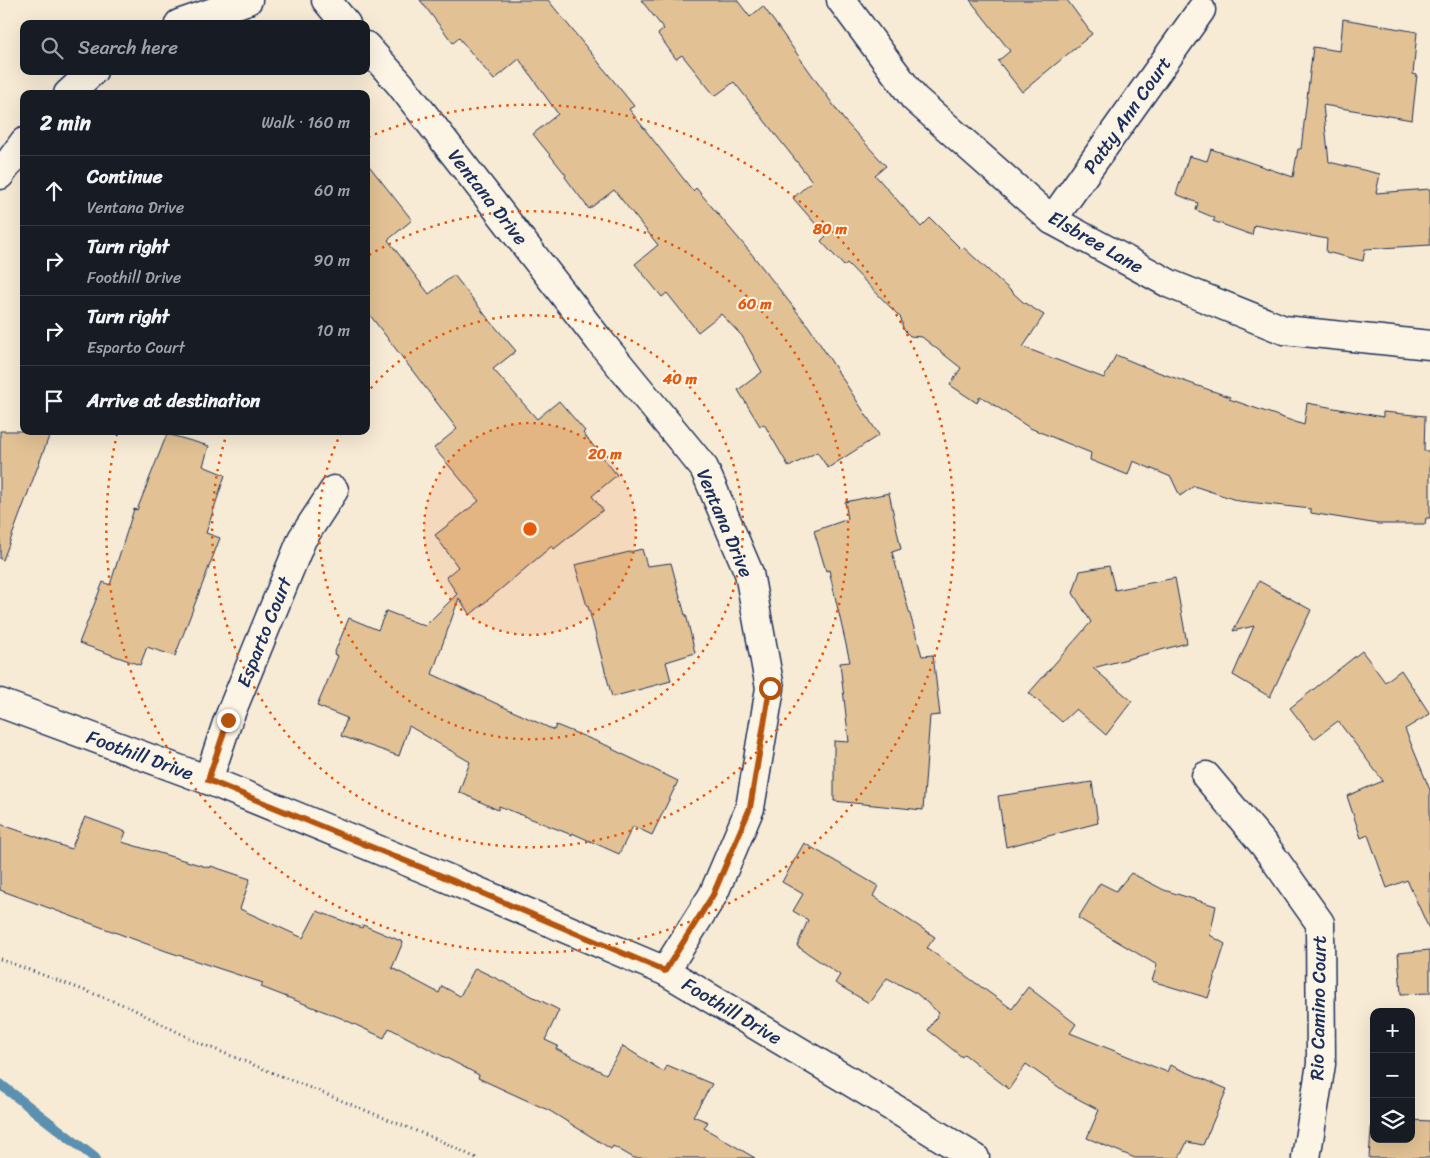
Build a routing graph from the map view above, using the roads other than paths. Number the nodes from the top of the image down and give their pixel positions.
1 (248, 0) edge
2 (326, 0) edge
3 (842, 0) edge
4 (1201, 10) dead end
5 (190, 20) edge
6 (343, 20) edge
7 (370, 50) edge
8 (89, 75) edge
9 (72, 90) edge
10 (20, 148) edge
11 (0, 175) edge
12 (1052, 220) junction
13 (1430, 345) edge
14 (334, 490) dead end
15 (0, 703) edge
16 (1206, 776) dead end
17 (208, 780) junction
18 (665, 971) junction
19 (975, 1158) edge
20 (1306, 1158) edge

1 - 5 street
2 - 6 street
3 - 12 street, Elsbree Lane
4 - 12 street, Patty Ann Court
7 - 18 street, Ventana Drive
8 - 9 street
10 - 11 street
12 - 13 street, Elsbree Lane
14 - 17 street, Esparto Court
15 - 17 street, Foothill Drive
16 - 20 street, Rio Camino Court
17 - 18 street, Foothill Drive
18 - 19 street, Foothill Drive

